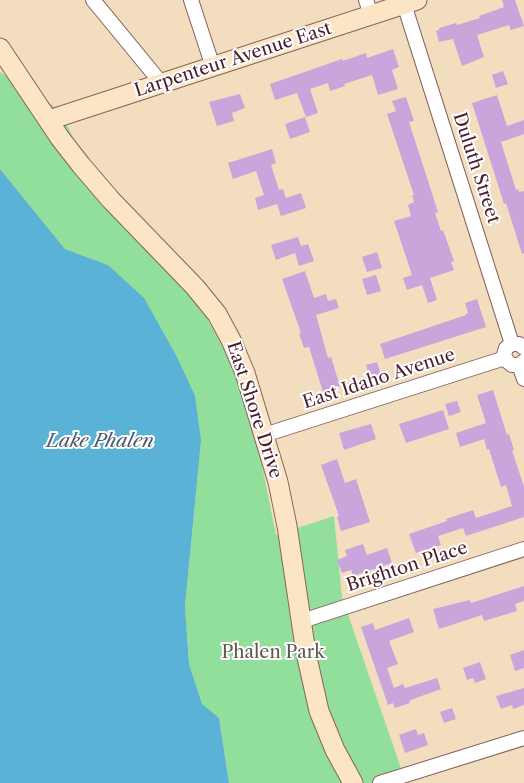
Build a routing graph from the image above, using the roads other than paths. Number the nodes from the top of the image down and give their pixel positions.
1 (93, 0) edge
2 (191, 0) edge
3 (410, 2) edge
4 (369, 7) edge
5 (0, 48) edge
6 (213, 67) junction
7 (162, 84) junction
8 (49, 120) junction
9 (518, 346) edge
10 (505, 358) junction
11 (522, 363) edge
12 (524, 380) edge
13 (264, 435) junction
14 (524, 549) edge
15 (302, 621) junction
16 (524, 738) edge
17 (353, 783) edge
18 (380, 783) edge

1 - 7 street
2 - 6 street
3 - 4 street, Larpenteur Avenue East
3 - 9 street, Duluth Street
4 - 6 street, Larpenteur Avenue East
5 - 8 street, East Shore Drive
6 - 7 street, Larpenteur Avenue East
7 - 8 street, Larpenteur Avenue East
8 - 13 street, East Shore Drive
9 - 10 street
10 - 11 street
10 - 13 street, East Idaho Avenue
11 - 12 street
13 - 15 street, East Shore Drive
14 - 15 street, Brighton Place
15 - 17 street, East Shore Drive
16 - 18 street

